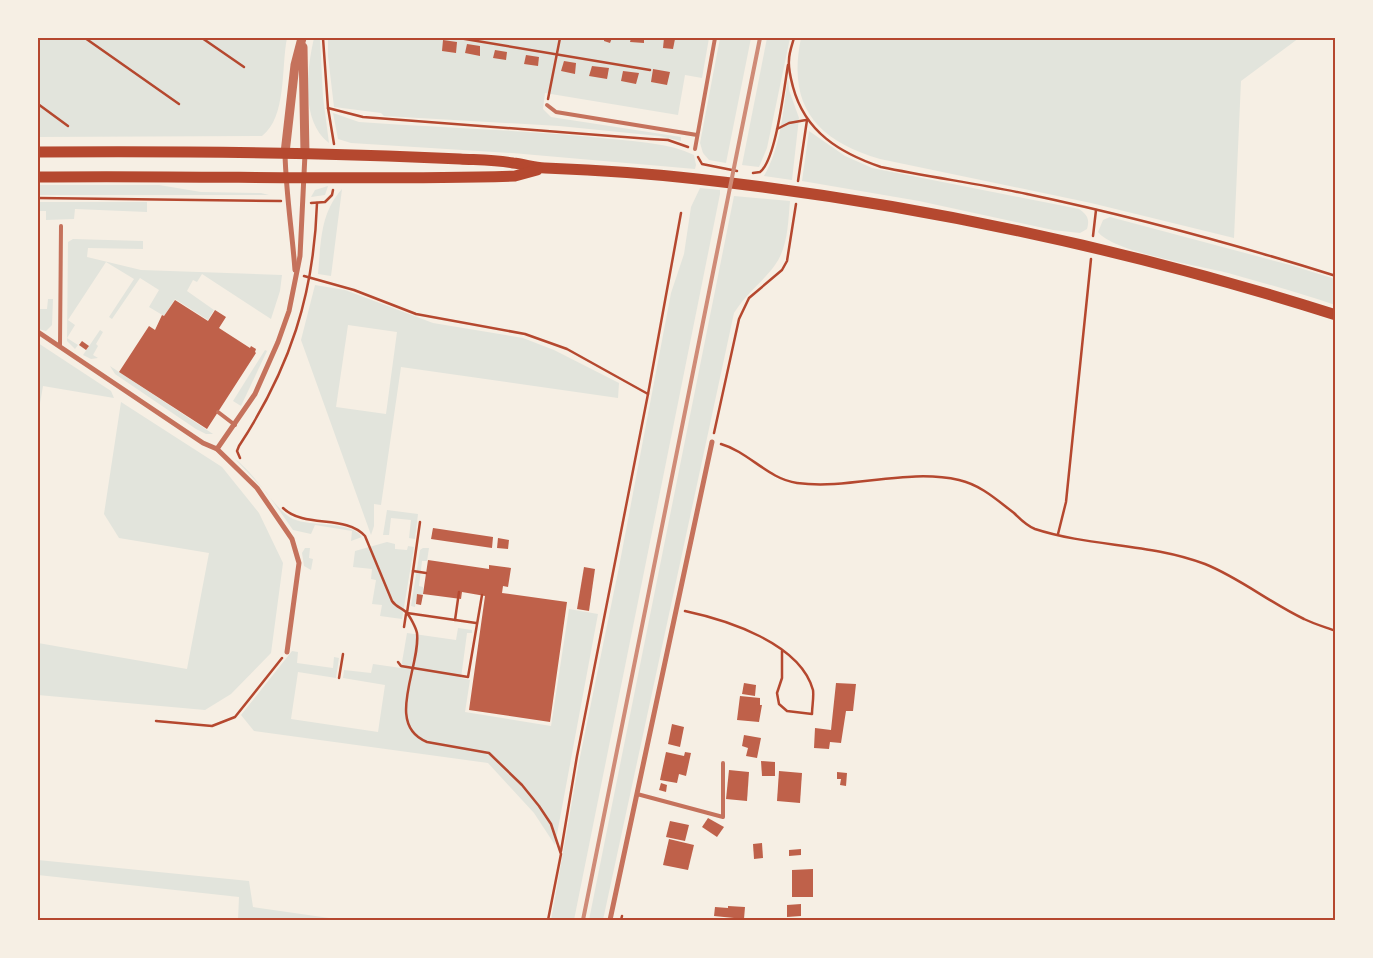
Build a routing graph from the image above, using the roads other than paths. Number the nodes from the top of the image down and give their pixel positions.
1 (302, 38) edge
2 (715, 38) edge
3 (547, 105) road end
4 (697, 136) junction
5 (695, 149) road end
6 (38, 152) edge
7 (285, 153) junction
8 (304, 154) junction
9 (541, 168) junction
10 (38, 177) edge
11 (286, 178) junction
12 (304, 179) junction
13 (62, 226) dead end
14 (295, 275) junction
15 (1336, 315) edge
16 (38, 332) edge
17 (60, 346) junction
18 (218, 412) dead end
19 (236, 425) junction
20 (712, 442) road end
21 (217, 449) junction
22 (287, 652) road end
23 (724, 763) dead end
24 (637, 794) junction
25 (610, 920) edge

1 - 7 street
1 - 8 street
2 - 4 lane
3 - 4 lane
4 - 5 lane
6 - 7 main road
7 - 8 main road
7 - 11 street
8 - 9 main road
8 - 12 street
9 - 12 main road
9 - 15 main road
10 - 11 main road
11 - 12 main road
11 - 14 street
12 - 14 street
13 - 17 lane
14 - 19 street
16 - 17 street
17 - 21 street
18 - 19 lane
19 - 21 street
20 - 24 street
21 - 22 street
23 - 24 lane
24 - 25 street

